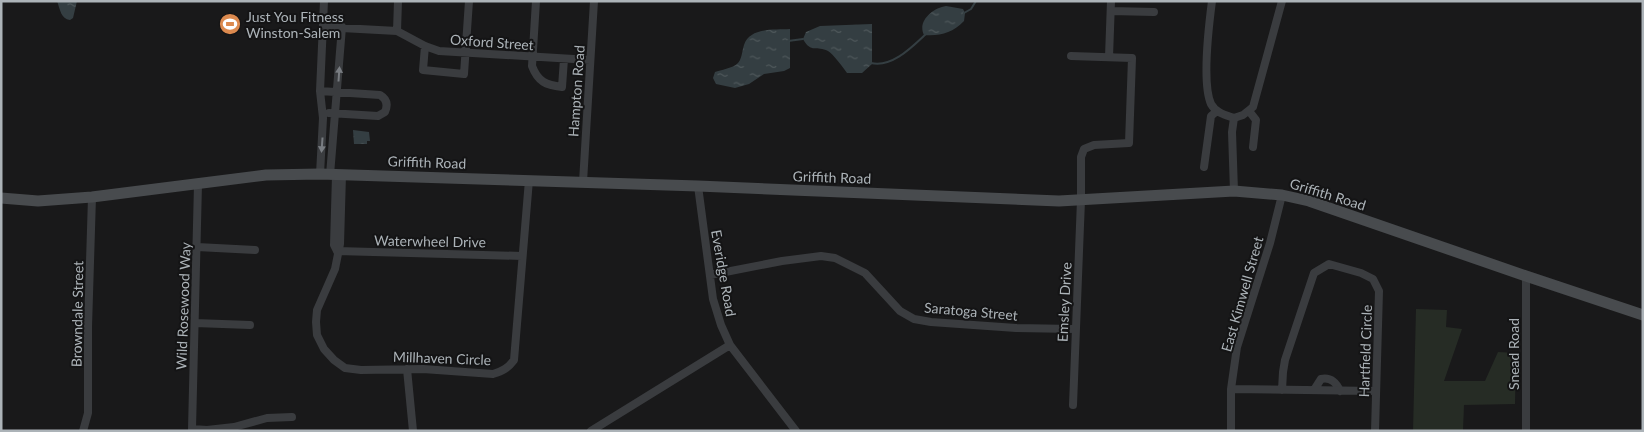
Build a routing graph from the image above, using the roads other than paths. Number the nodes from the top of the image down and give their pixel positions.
1 (324, 1) edge
2 (398, 1) edge
3 (469, 1) edge
4 (536, 1) edge
5 (594, 1) edge
6 (1111, 1) edge
7 (1212, 1) edge
8 (1282, 1) edge
9 (1110, 11) junction
10 (1154, 12) dead end
11 (323, 26) junction
12 (342, 27) junction
13 (397, 31) junction
14 (425, 46) junction
15 (466, 53) junction
16 (1071, 56) dead end
17 (533, 57) junction
18 (1109, 57) junction
19 (564, 59) junction
20 (590, 60) junction
21 (320, 91) junction
22 (338, 92) junction
23 (1217, 111) junction
24 (1249, 111) junction
25 (323, 112) junction
26 (334, 113) junction
27 (1234, 118) junction
28 (1253, 148) dead end
29 (1204, 167) dead end
30 (332, 175) junction
31 (529, 180) junction
32 (583, 182) junction
33 (198, 184) junction
34 (698, 186) junction
35 (1234, 191) junction
36 (1282, 195) junction
37 (92, 197) junction
38 (1, 198) edge
39 (1081, 200) junction
40 (197, 247) junction
41 (255, 250) dead end
42 (337, 252) junction
43 (522, 256) junction
44 (710, 275) junction
45 (1526, 276) junction
46 (1643, 315) edge
47 (195, 323) junction
48 (250, 326) dead end
49 (1074, 329) junction
50 (730, 345) junction
51 (407, 369) junction
52 (1232, 389) junction
53 (1282, 390) junction
54 (1314, 390) junction
55 (1340, 391) junction
56 (1376, 391) junction
57 (1072, 405) dead end
58 (292, 417) dead end
59 (604, 423) junction
60 (235, 429) edge
61 (83, 431) edge
62 (413, 431) edge
63 (591, 431) edge
64 (608, 431) edge
65 (796, 431) edge
66 (1232, 431) edge
67 (1375, 431) edge
68 (1526, 431) edge

1 - 11 street
2 - 13 street
3 - 15 street
4 - 17 street
5 - 20 street, Hampton Road
6 - 9 street
7 - 23 street
8 - 24 street
9 - 10 street
9 - 18 street
11 - 12 street
11 - 21 street
12 - 13 street
22 -> 12 street
13 - 14 street, Oxford Street
14 - 15 street, Oxford Street
14 - 15 street
15 - 17 street, Oxford Street
16 - 18 street
17 - 19 street, Oxford Street
17 - 19 street
18 - 39 street, Emsley Drive
19 - 20 street, Oxford Street
20 - 32 street, Hampton Road
21 - 22 street
21 - 25 street
22 - 26 street
22 - 26 street
23 - 27 street
23 - 29 street
24 - 27 street
24 - 28 street
25 - 26 street
25 -> 30 street
26 - 30 street
27 - 35 street
30 - 31 street, Griffith Road
30 - 33 street, Griffith Road
30 - 42 street, Millhaven Circle
31 - 32 street, Griffith Road
31 - 43 street, Millhaven Circle
32 - 34 street, Griffith Road
33 - 37 street, Griffith Road
33 - 40 street, Wild Rosewood Way
34 - 39 street, Griffith Road
34 - 44 street, Everidge Road
35 - 36 street, Griffith Road
35 - 39 street, Griffith Road
36 - 45 street, Griffith Road
36 - 52 street, East Kimwell Street
37 - 38 street, Griffith Road
37 - 61 street, Browndale Street
39 - 49 street, Emsley Drive
40 - 41 street
40 - 47 street, Wild Rosewood Way
42 - 43 street, Waterwheel Drive
42 - 51 street, Millhaven Circle
43 - 51 street, Millhaven Circle
44 - 49 street, Saratoga Street
44 - 50 street, Everidge Road
45 - 46 street, Griffith Road
45 - 68 street, Snead Road
47 - 48 street
47 - 60 street, Wild Rosewood Way
49 - 57 street, Emsley Drive
50 - 59 street
50 - 65 street, Everidge Road
51 - 62 street
52 - 53 street
52 - 66 street, East Kimwell Street
53 - 54 street
53 - 56 street, Hartfield Circle
54 - 55 street
54 - 55 street
55 - 56 street
56 - 67 street, Hartfield Circle
58 - 60 street
59 - 63 street
59 - 64 street

